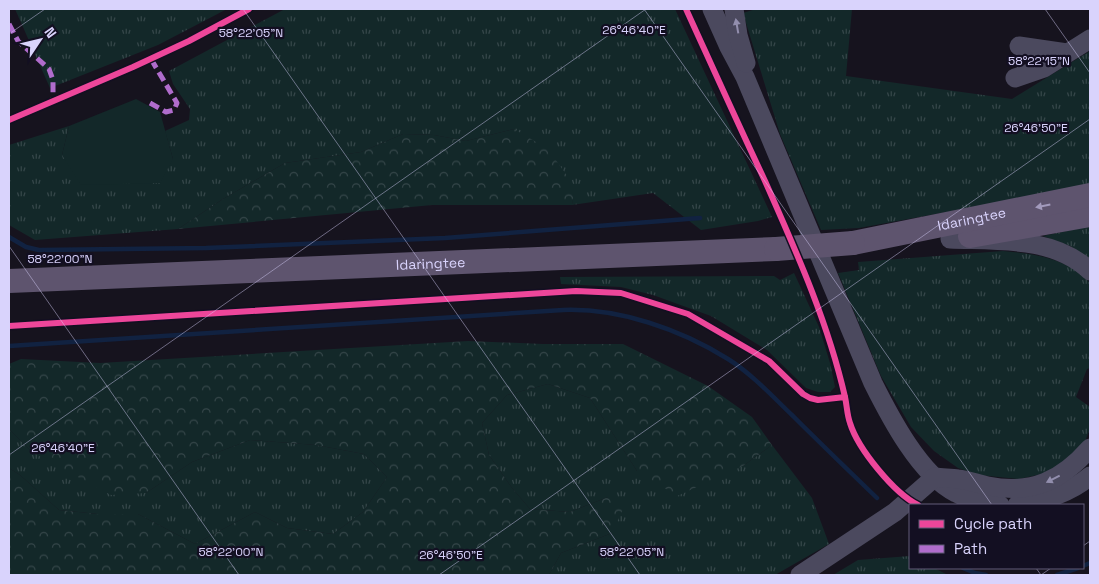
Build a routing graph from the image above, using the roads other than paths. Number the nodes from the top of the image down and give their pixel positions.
1 (712, 9) edge
2 (734, 9) edge
3 (1090, 39) edge
4 (1019, 46) dead end
5 (1067, 53) junction
6 (745, 77) junction
7 (1015, 78) dead end
8 (1090, 195) edge
9 (1090, 215) edge
10 (950, 239) junction
11 (853, 243) junction
12 (1090, 271) edge
13 (9, 281) edge
14 (1090, 448) edge
15 (1090, 476) edge
16 (935, 477) junction
17 (994, 504) edge
18 (1022, 504) edge
19 (800, 575) edge

1 - 6 street
6 -> 2 street
3 - 5 street
4 - 5 street
5 - 7 street
6 - 16 street
8 -> 11 main road, Idaringtee
9 - 10 main road, Idaringtee
10 - 11 main road, Idaringtee
10 - 12 street
11 - 13 main road, Idaringtee, bridge
14 -> 16 street
15 - 18 street
16 - 17 street
16 - 19 street

